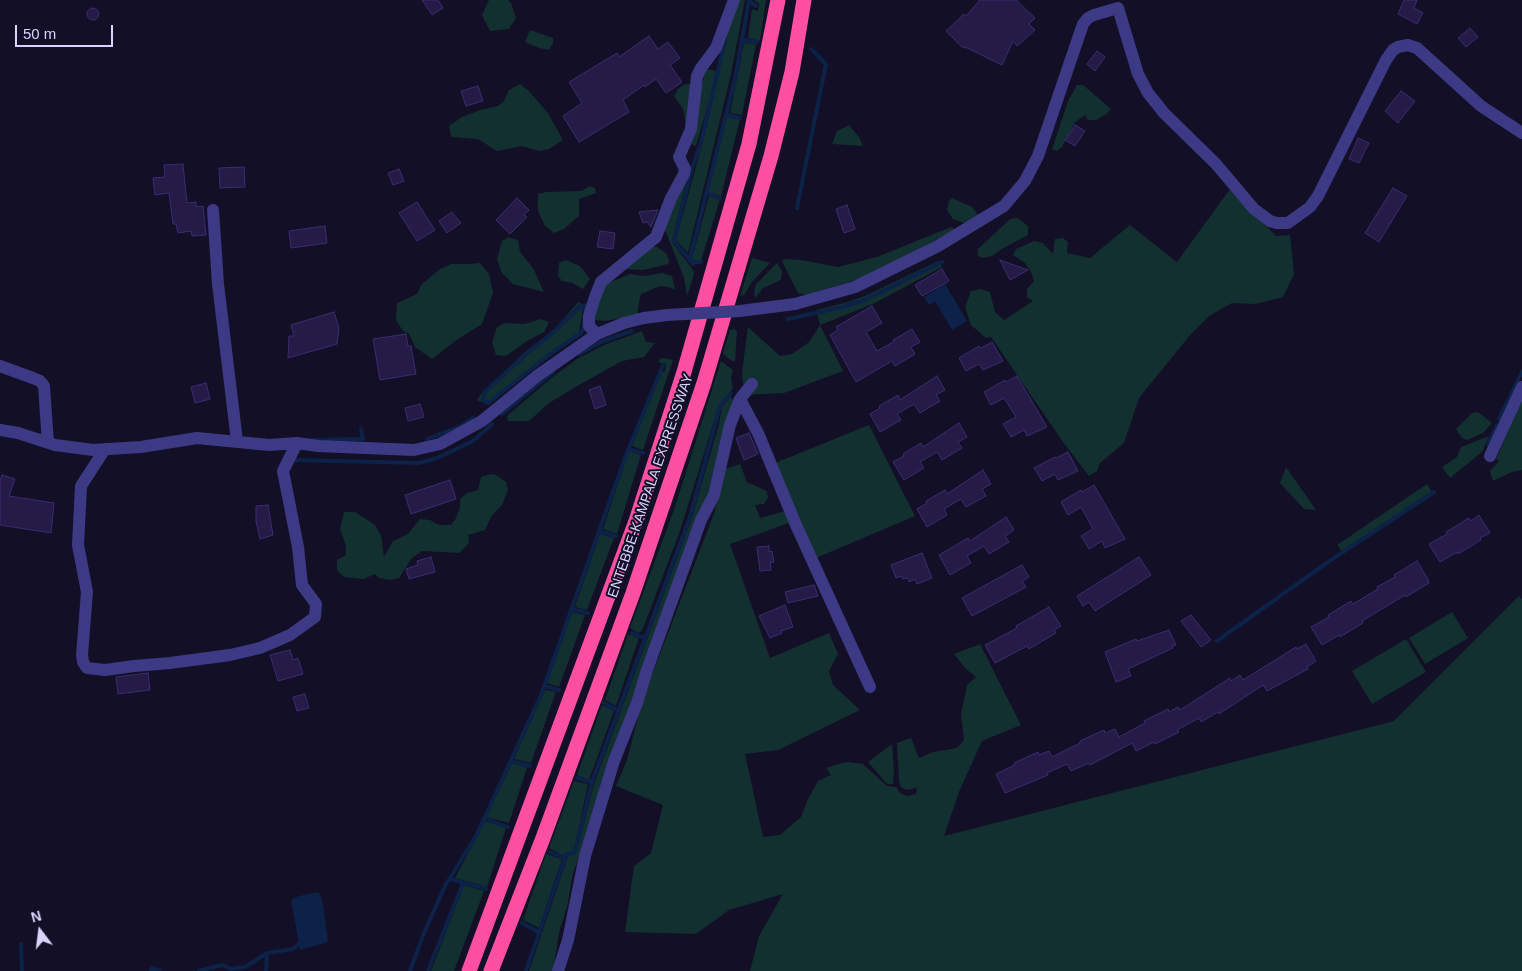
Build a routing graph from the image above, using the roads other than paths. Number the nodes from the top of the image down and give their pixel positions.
1 (734, 0) edge
2 (778, 0) edge
3 (804, 0) edge
4 (1118, 4) edge
5 (1522, 133) edge
6 (213, 210) dead end
7 (597, 334) junction
8 (0, 366) edge
9 (752, 384) dead end
10 (1522, 387) edge
11 (740, 399) junction
12 (0, 430) edge
13 (237, 441) junction
14 (48, 443) junction
15 (297, 443) junction
16 (105, 449) junction
17 (1490, 456) dead end
18 (870, 687) dead end
19 (469, 971) edge
20 (491, 971) edge
21 (558, 971) edge

1 - 7 street
2 - 19 highway, ENTEBBE-KAMPALA EXPRESSWAY
3 - 20 highway, ENTEBBE-KAMPALA EXPRESSWAY
4 - 5 street
4 - 7 street, bridge
6 - 13 street
7 - 15 street
8 - 14 street
9 - 11 street
10 - 17 street
11 - 18 street
11 - 21 street
12 - 14 street
13 - 15 street
13 - 16 street
14 - 16 street
15 - 16 street

